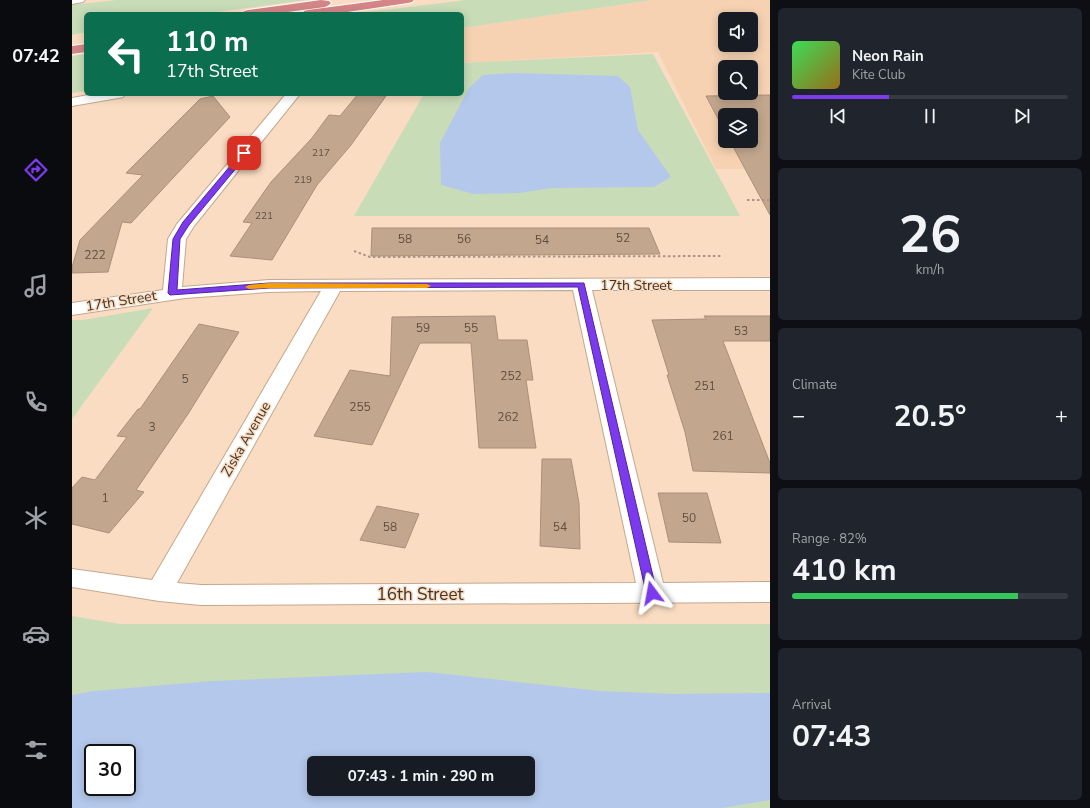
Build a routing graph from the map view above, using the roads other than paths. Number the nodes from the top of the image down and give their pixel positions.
1 (79, 0) edge
2 (348, 0) edge
3 (408, 0) edge
4 (72, 1) edge
5 (262, 12) edge
6 (322, 12) edge
7 (84, 39) edge
8 (72, 41) edge
9 (84, 48) edge
10 (72, 50) edge
11 (106, 96) edge
12 (291, 96) edge
13 (72, 102) edge
14 (770, 284) edge
15 (581, 285) junction
16 (333, 287) junction
17 (172, 293) junction
18 (72, 309) edge
19 (72, 578) edge
20 (159, 591) junction
21 (770, 592) edge
22 (652, 593) junction

1 - 4 street
2 - 5 highway
3 - 6 highway
7 - 8 highway
9 - 10 highway
11 - 13 street
12 - 17 street
14 - 15 street, 17th Street
15 - 16 street, 17th Street
15 - 22 street
16 - 17 street, 17th Street
16 - 20 street, Ziska Avenue
17 - 18 street, 17th Street
19 - 20 street, 16th Street
20 - 22 street, 16th Street
21 - 22 street, 16th Street

